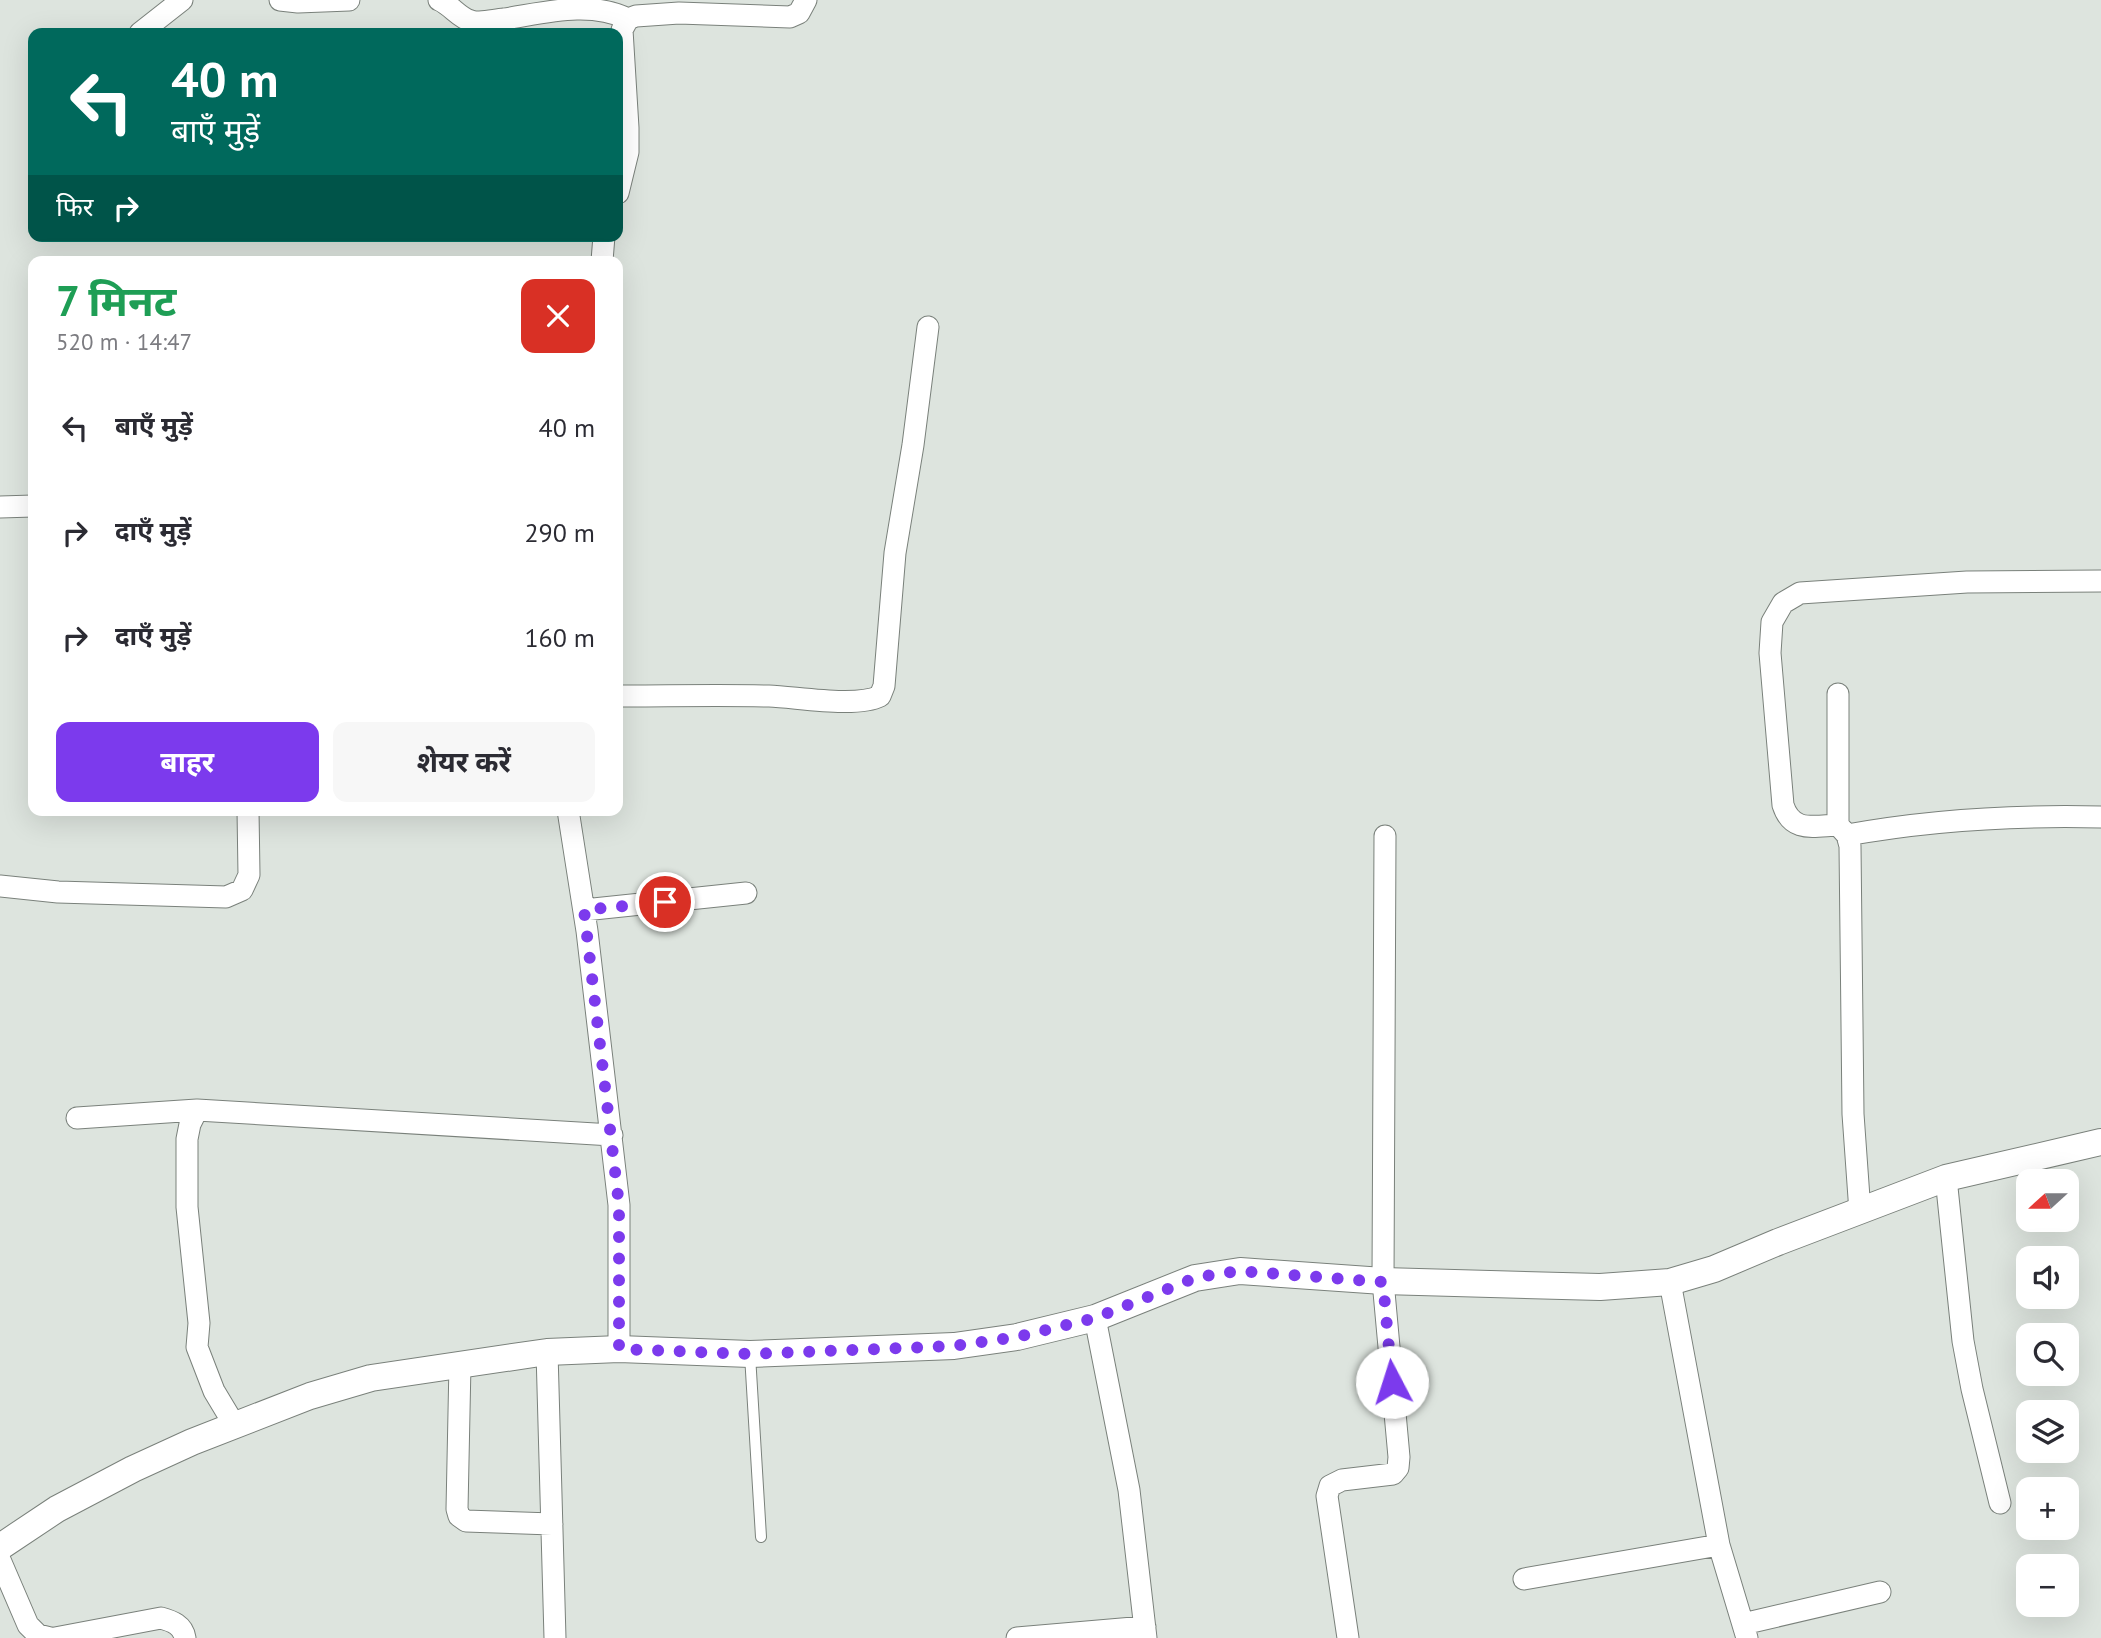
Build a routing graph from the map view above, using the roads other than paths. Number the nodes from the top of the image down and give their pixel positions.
1 (182, 0) edge
2 (280, 0) edge
3 (349, 0) edge
4 (439, 0) edge
5 (806, 0) edge
6 (628, 19) junction
7 (146, 28) edge
8 (623, 28) edge
9 (623, 46) edge
10 (623, 173) edge
11 (928, 327) dead end
12 (28, 506) edge
13 (0, 507) edge
14 (2101, 581) edge
15 (1838, 694) dead end
16 (623, 696) edge
17 (248, 816) edge
18 (569, 816) edge
19 (2101, 817) edge
20 (1842, 830) junction
21 (1385, 836) dead end
22 (0, 887) edge
23 (746, 893) dead end
24 (584, 910) junction
25 (198, 1110) junction
26 (77, 1118) dead end
27 (612, 1135) junction
28 (2101, 1142) edge
29 (1946, 1178) junction
30 (1860, 1212) junction
31 (1383, 1282) junction
32 (1670, 1282) junction
33 (1095, 1318) junction
34 (619, 1349) junction
35 (547, 1352) junction
36 (750, 1354) junction
37 (460, 1364) junction
38 (235, 1426) junction
39 (2000, 1503) dead end
40 (552, 1524) junction
41 (761, 1537) dead end
42 (1719, 1545) junction
43 (0, 1548) edge
44 (0, 1560) edge
45 (1524, 1579) dead end
46 (1880, 1592) dead end
47 (1745, 1631) edge
48 (1146, 1632) edge
49 (1062, 1636) edge
50 (53, 1638) edge
51 (186, 1638) edge
52 (555, 1638) edge
53 (1017, 1638) edge
54 (1348, 1638) edge

1 - 7 street
2 - 3 street
4 - 6 street
5 - 6 street
6 - 8 street
9 - 10 street
11 - 16 street
12 - 13 street
14 - 20 street
15 - 20 street
17 - 22 street
18 - 24 street
19 - 20 street
20 - 30 street
21 - 31 street
23 - 24 street
24 - 27 street
25 - 26 street
25 - 27 street
25 - 38 street
27 - 34 street
28 - 29 street
29 - 30 street
29 - 39 street
30 - 32 street
31 - 32 street
31 - 33 street
31 - 54 street
32 - 42 street
33 - 36 street
33 - 48 street
34 - 35 street
34 - 36 street
35 - 37 street
35 - 40 street
36 - 41 lane
37 - 38 street
37 - 40 street
38 - 43 street
40 - 52 street
42 - 45 street
42 - 47 street
44 - 50 street
46 - 47 street
48 - 49 street
49 - 53 street
50 - 51 street

